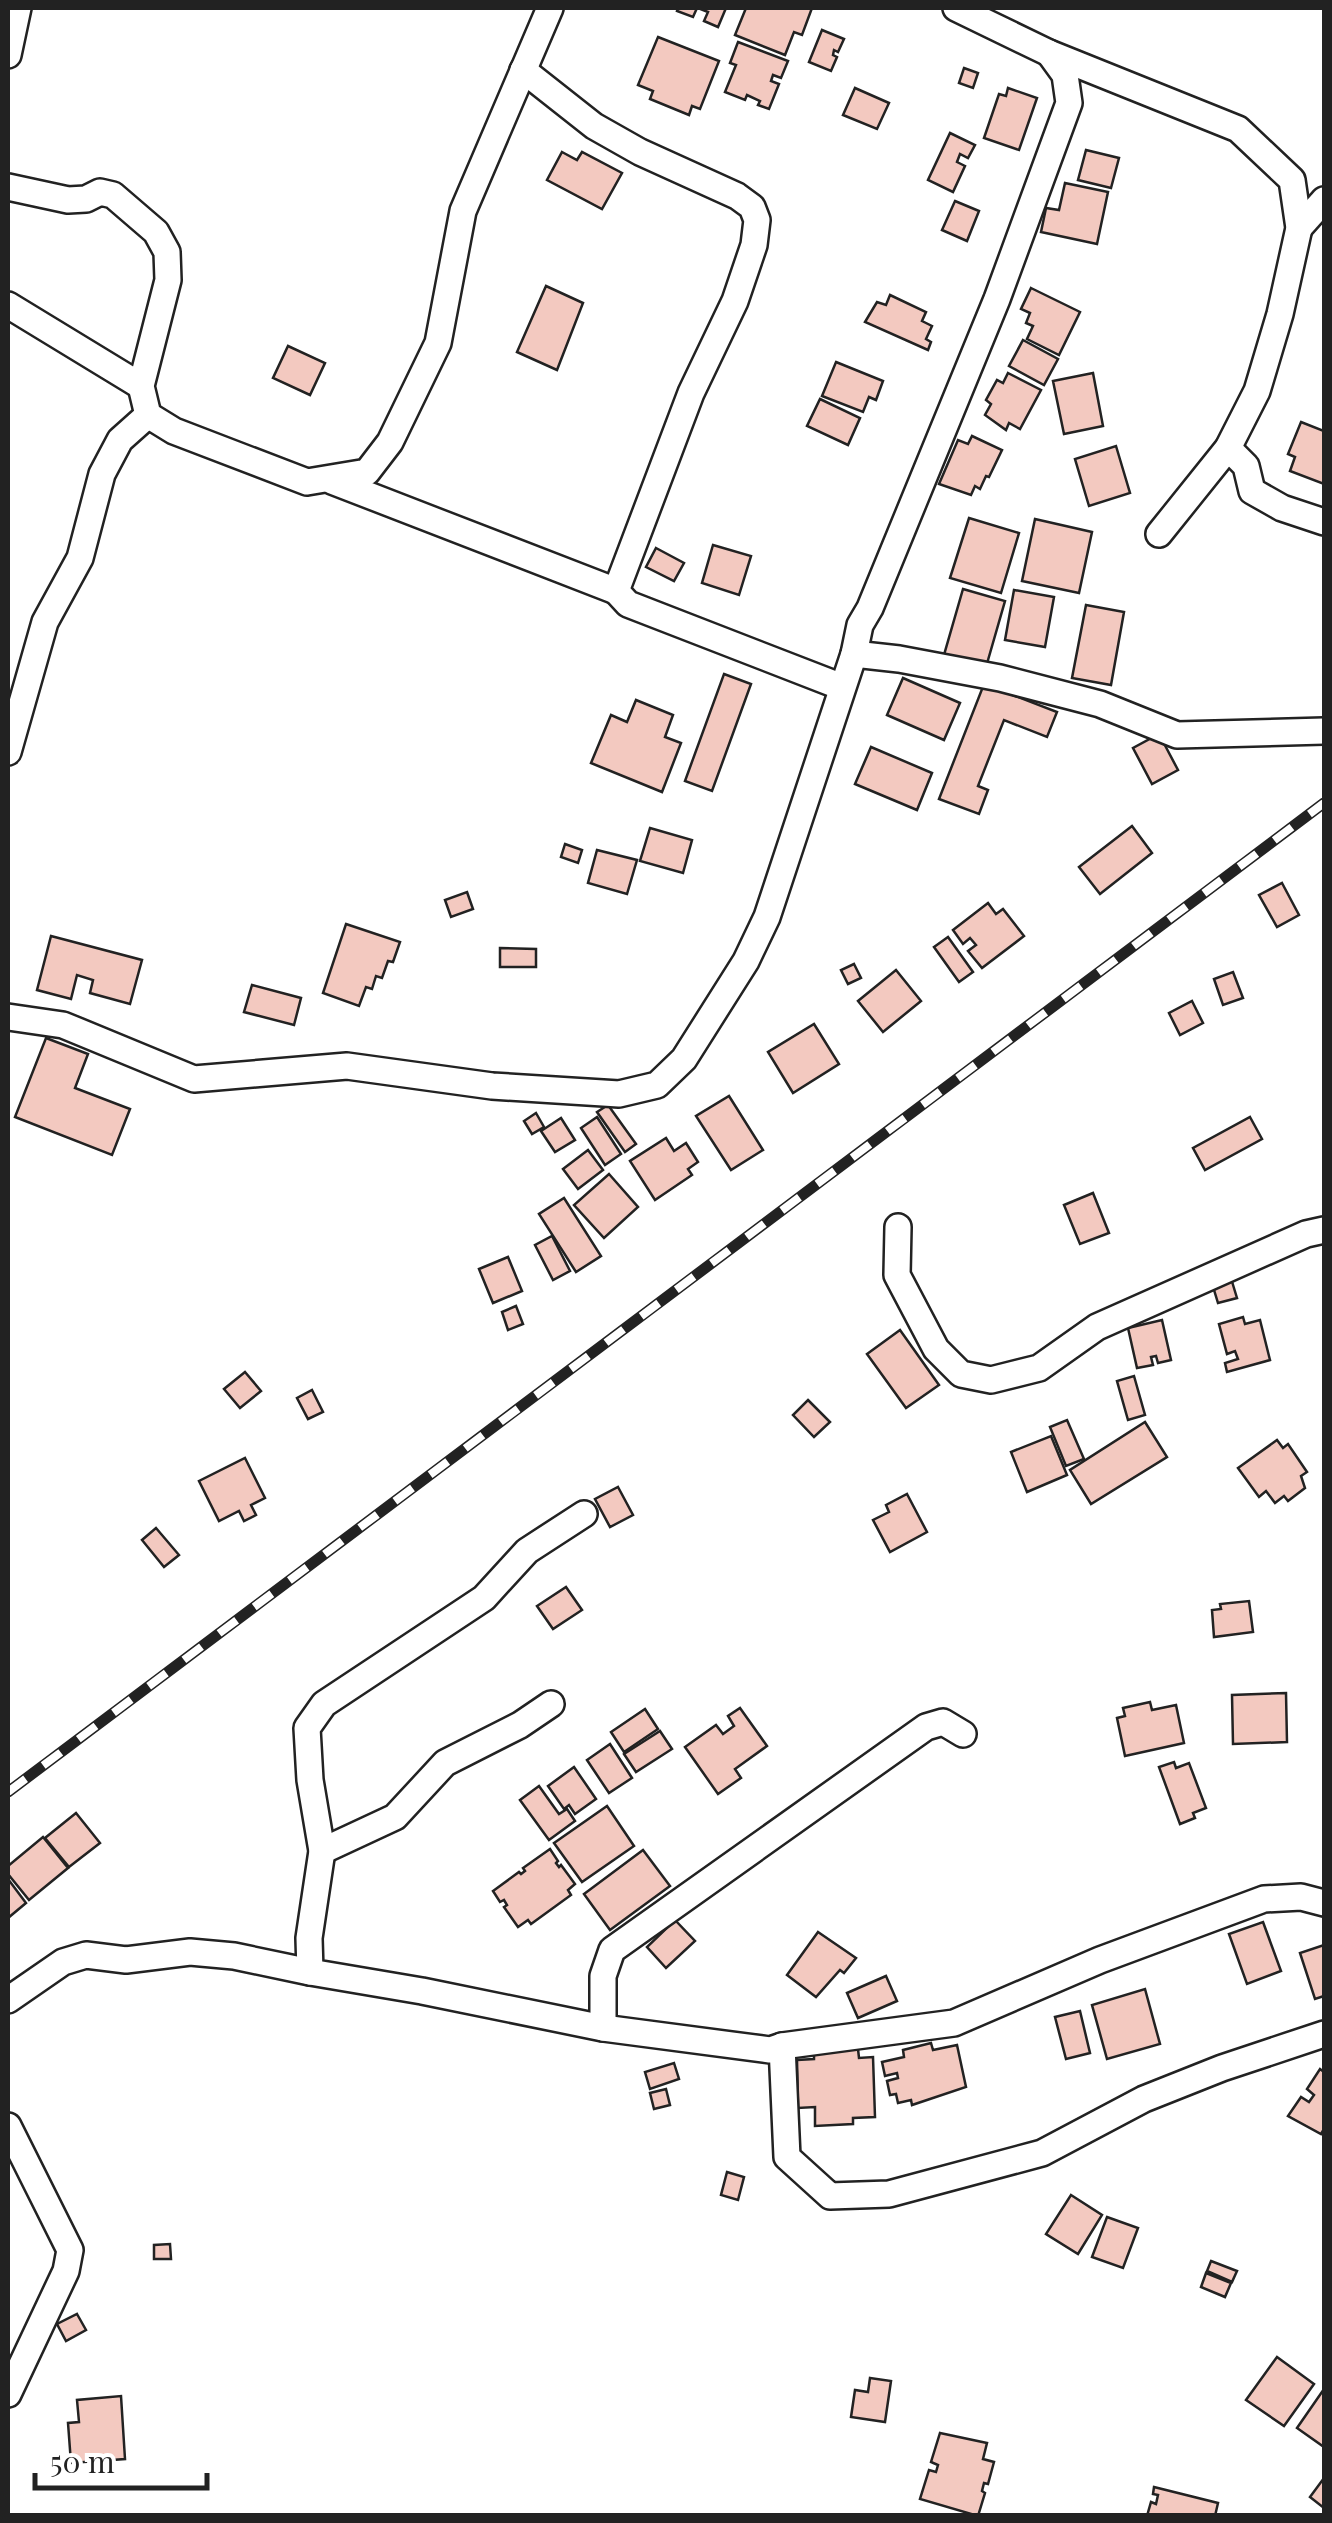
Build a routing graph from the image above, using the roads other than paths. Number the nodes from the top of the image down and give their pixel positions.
1 (18, 8) edge
2 (550, 8) edge
3 (956, 8) edge
4 (1048, 53) junction
5 (8, 55) edge
6 (523, 70) junction
7 (8, 187) edge
8 (1324, 200) edge
9 (1299, 228) junction
10 (8, 305) edge
11 (141, 386) junction
12 (148, 415) junction
13 (1228, 448) junction
14 (332, 480) junction
15 (1324, 522) edge
16 (1158, 534) dead end
17 (616, 591) junction
18 (854, 654) junction
19 (842, 687) junction
20 (1324, 732) edge
21 (8, 752) edge
22 (8, 1017) edge
23 (898, 1228) dead end
24 (1324, 1230) edge
25 (584, 1514) dead end
26 (552, 1704) dead end
27 (963, 1734) dead end
28 (322, 1850) junction
29 (1324, 1903) edge
30 (310, 1972) junction
31 (10, 1995) edge
32 (603, 2028) junction
33 (1324, 2034) edge
34 (782, 2046) junction
35 (8, 2126) edge
36 (8, 2394) edge

1 - 5 street
2 - 6 street
3 - 4 street
4 - 9 street
4 - 18 street
6 - 14 street
6 - 17 street
7 - 11 street
8 - 9 street
9 - 13 street
10 - 11 street
11 - 12 street
12 - 14 street
12 - 21 street
13 - 15 street
13 - 16 street
14 - 17 street
17 - 19 street
18 - 19 street
18 - 20 street
19 - 22 street
23 - 24 street
25 - 28 street
26 - 28 street
27 - 32 street
28 - 30 street
29 - 34 street
30 - 31 street
30 - 32 street
32 - 34 street
33 - 34 street
35 - 36 street

